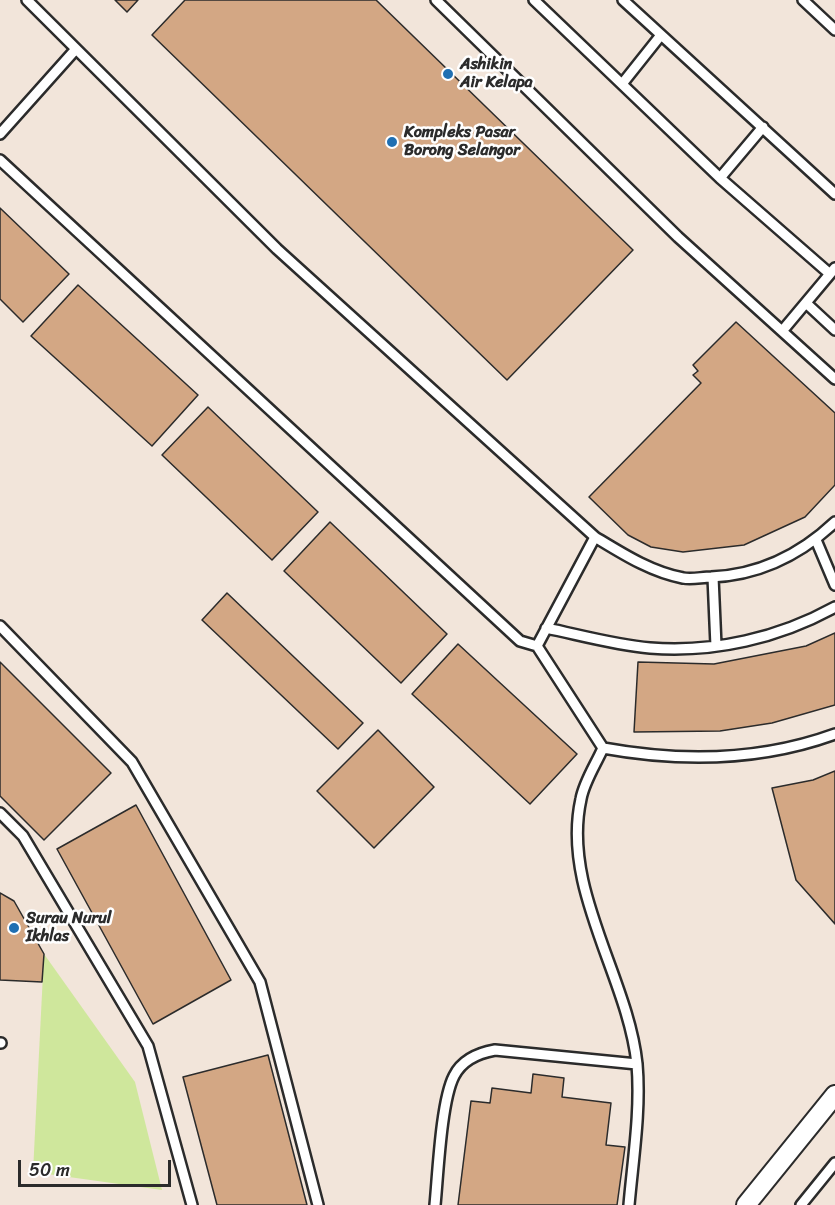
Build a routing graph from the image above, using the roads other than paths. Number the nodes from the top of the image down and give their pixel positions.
1 (27, 0) edge
2 (436, 0) edge
3 (534, 0) edge
4 (623, 0) edge
5 (803, 0) edge
6 (835, 30) edge
7 (661, 35) junction
8 (76, 49) junction
9 (622, 84) junction
10 (763, 127) junction
11 (0, 134) edge
12 (0, 160) edge
13 (720, 178) junction
14 (835, 194) edge
15 (832, 271) edge
16 (806, 303) junction
17 (783, 330) junction
18 (835, 330) edge
19 (835, 379) edge
20 (835, 522) edge
21 (595, 537) junction
22 (816, 540) junction
23 (712, 577) junction
24 (835, 585) edge
25 (835, 608) edge
26 (0, 626) edge
27 (546, 628) junction
28 (537, 646) junction
29 (716, 646) junction
30 (835, 734) edge
31 (603, 748) junction
32 (0, 813) edge
33 (637, 1064) junction
34 (835, 1095) edge
35 (835, 1163) edge
36 (192, 1205) edge
37 (318, 1205) edge
38 (435, 1205) edge
39 (629, 1205) edge
40 (747, 1205) edge
41 (801, 1205) edge

1 - 8 lane
2 - 17 lane
3 - 9 lane
4 - 7 lane
5 - 6 lane
7 - 9 lane
7 - 10 lane
8 - 11 lane
8 - 21 lane
9 - 13 lane
10 - 13 lane
10 - 14 lane
12 - 28 lane
13 - 15 lane
15 - 16 lane
16 - 17 lane
16 - 18 lane
17 - 19 lane
20 - 22 lane
21 - 23 lane
21 - 27 lane
22 - 23 lane
22 - 24 lane
23 - 29 lane
25 - 29 lane
26 - 37 lane
27 - 28 lane
27 - 29 lane
28 - 31 lane
30 - 31 lane
31 - 33 lane
32 - 36 lane
33 - 38 lane
33 - 39 lane
34 - 40 street
35 - 41 lane

